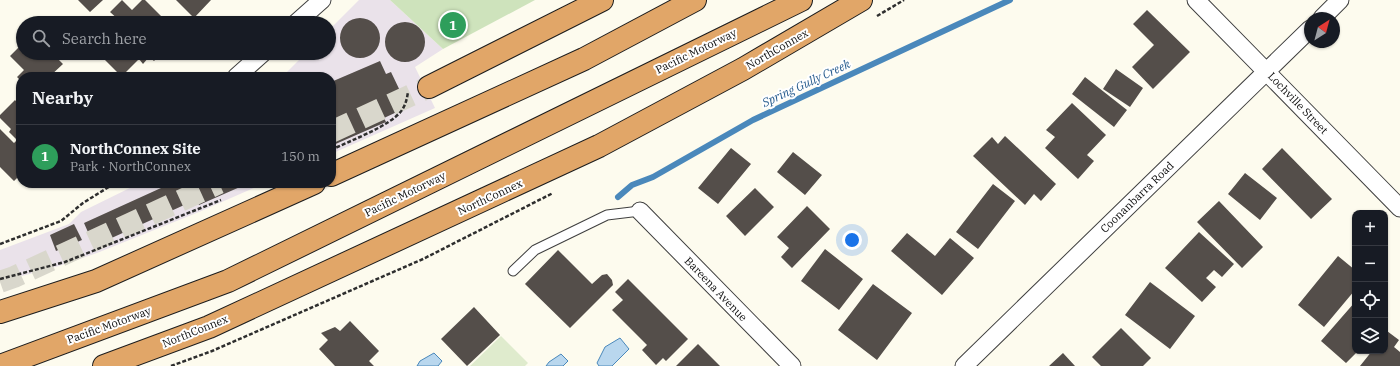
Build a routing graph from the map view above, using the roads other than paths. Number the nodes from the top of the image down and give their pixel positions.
1 (322, 0) edge
2 (602, 0) edge
3 (695, 0) edge
4 (801, 0) edge
5 (861, 0) edge
6 (1196, 0) edge
7 (1340, 0) edge
8 (1328, 12) edge
9 (304, 16) edge
10 (1304, 35) edge
11 (255, 60) edge
12 (1267, 71) junction
13 (242, 72) edge
14 (419, 87) tunnel mouth
15 (336, 173) edge
16 (303, 188) edge
17 (1400, 208) edge
18 (640, 211) joint
19 (513, 271) dead end
20 (0, 312) edge
21 (0, 366) edge
22 (104, 366) edge
23 (792, 366) edge
24 (964, 366) edge

1 - 9 street
2 - 14 highway
3 - 15 highway
4 - 21 highway, Pacific Motorway
5 - 22 highway, NorthConnex
6 - 12 street, Lochville Street
7 - 8 street
10 - 12 street, Coonanbarra Road
11 - 13 street
12 - 17 street, Lochville Street
12 - 24 street, Coonanbarra Road
16 - 20 highway
18 - 19 lane
18 - 23 street, Bareena Avenue

